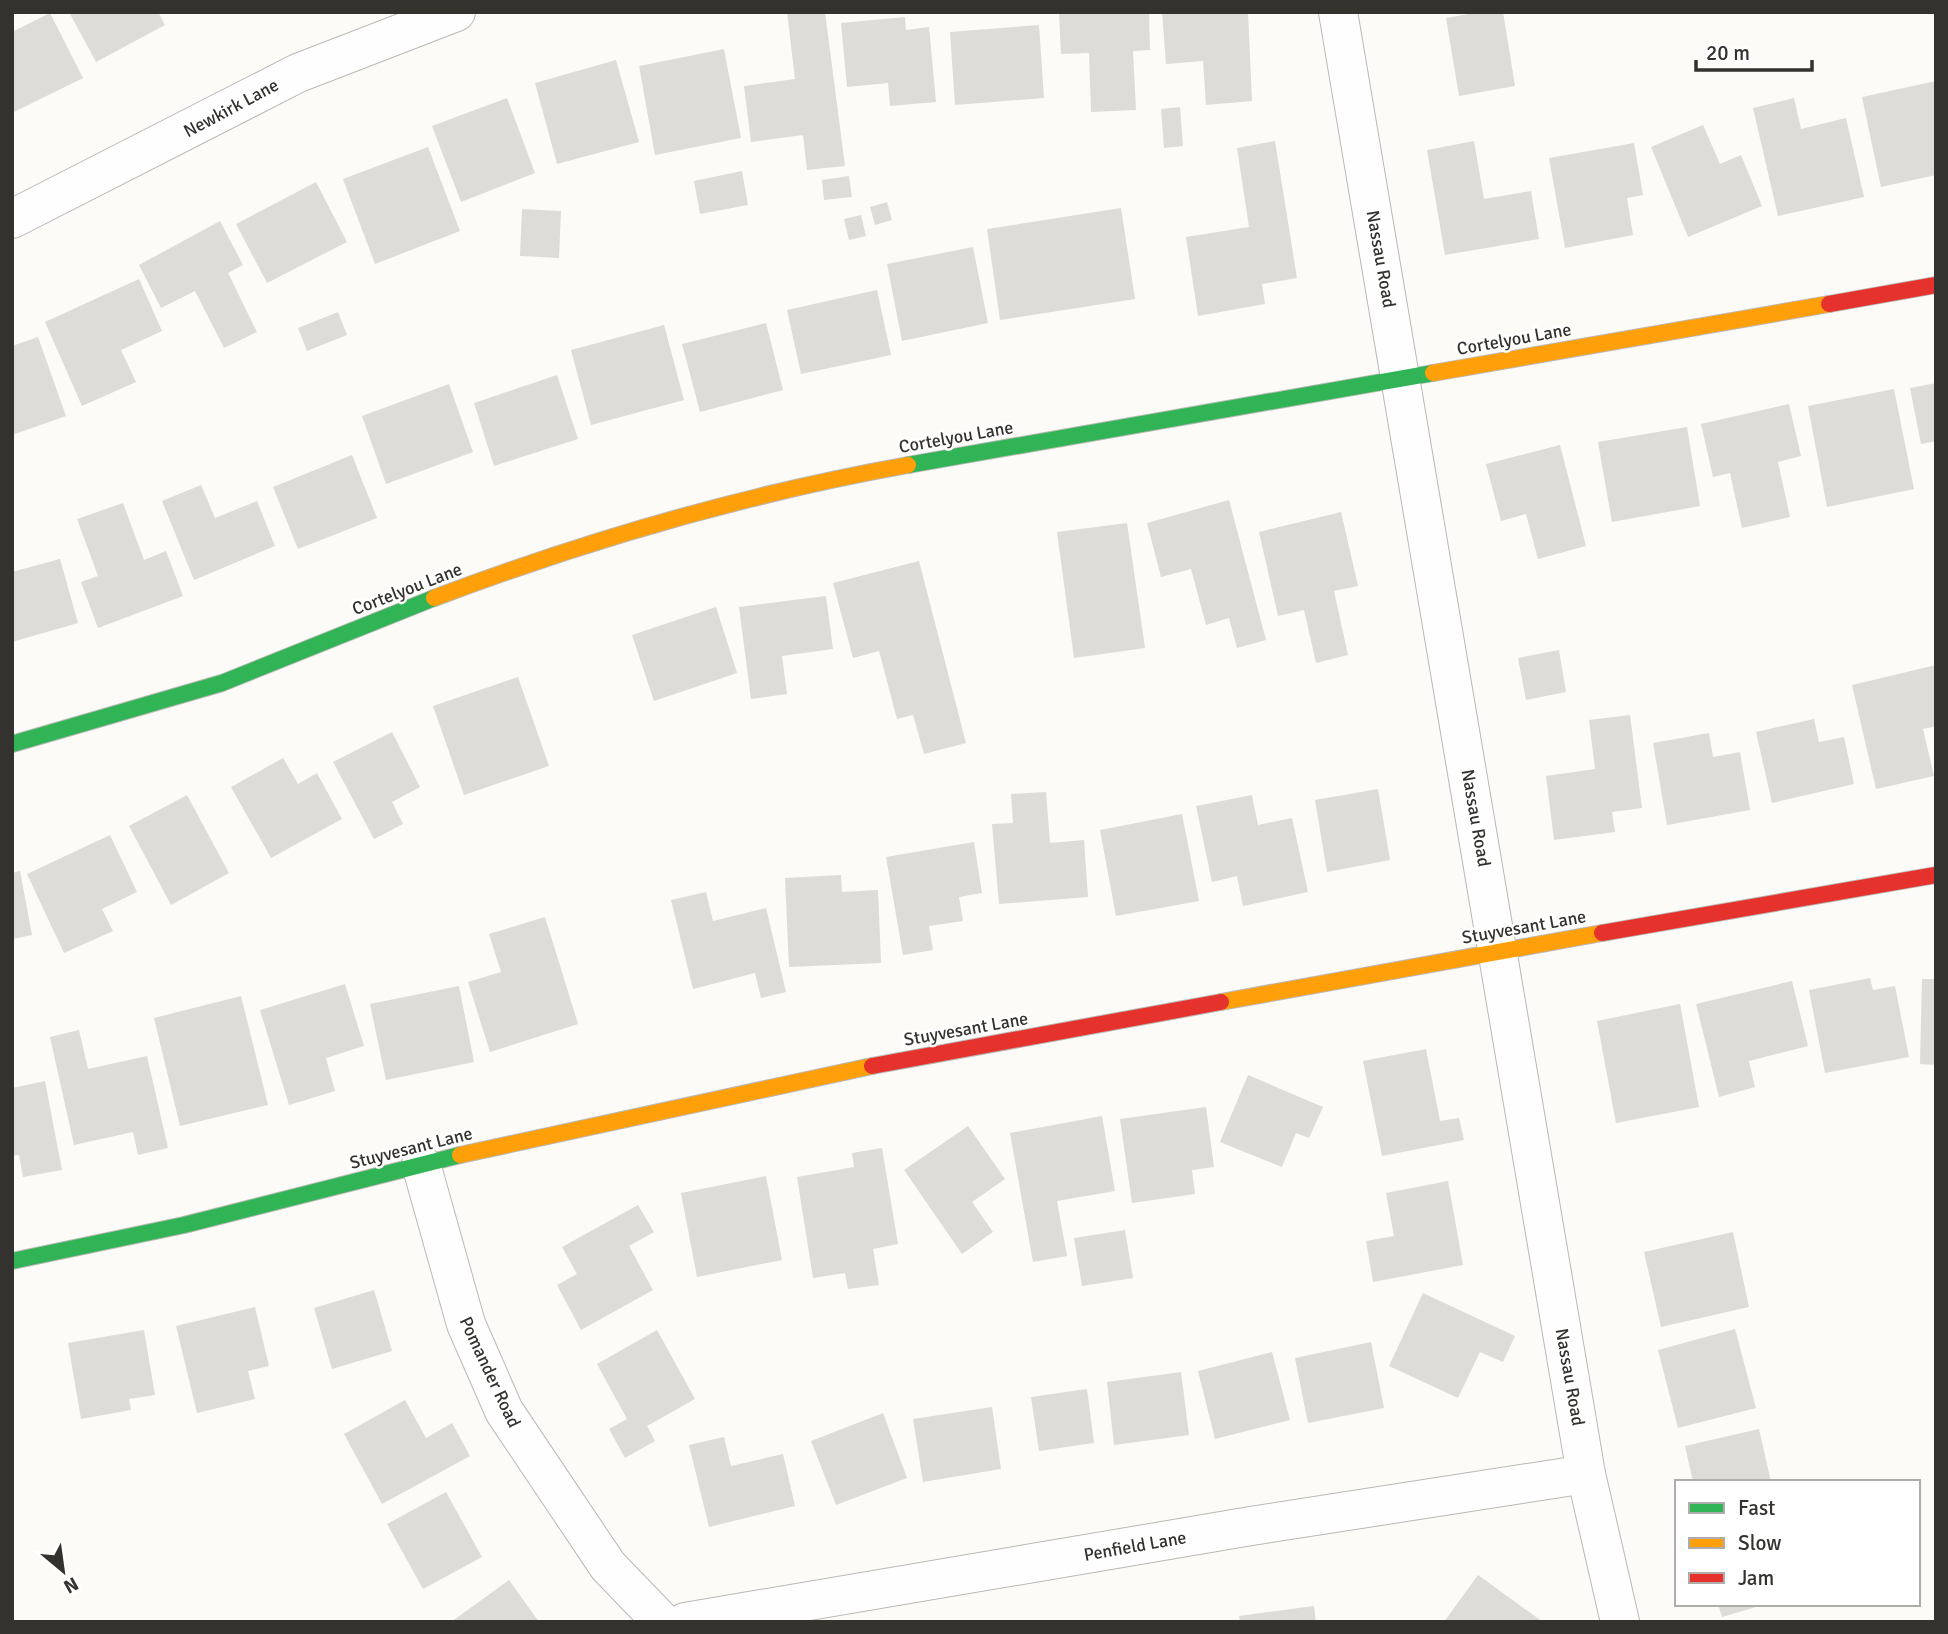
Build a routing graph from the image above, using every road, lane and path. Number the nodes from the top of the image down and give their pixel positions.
1 (456, 12) edge
2 (1338, 12) edge
3 (12, 219) edge
4 (1936, 285) edge
5 (1402, 377) junction
6 (12, 744) edge
7 (1936, 875) edge
8 (1498, 951) junction
9 (421, 1164) junction
10 (12, 1261) edge
11 (1586, 1474) junction
12 (662, 1622) edge
13 (685, 1622) edge
14 (1620, 1622) edge

1 - 3 street, Newkirk Lane
2 - 5 street, Nassau Road
4 - 5 street, Cortelyou Lane
5 - 6 street, Cortelyou Lane
5 - 8 street, Nassau Road
7 - 8 street, Stuyvesant Lane
8 - 9 street, Stuyvesant Lane
8 - 11 street, Nassau Road
9 - 10 street, Stuyvesant Lane
9 - 12 street, Pomander Road
11 - 13 street, Penfield Lane
11 - 14 street, Nassau Road

